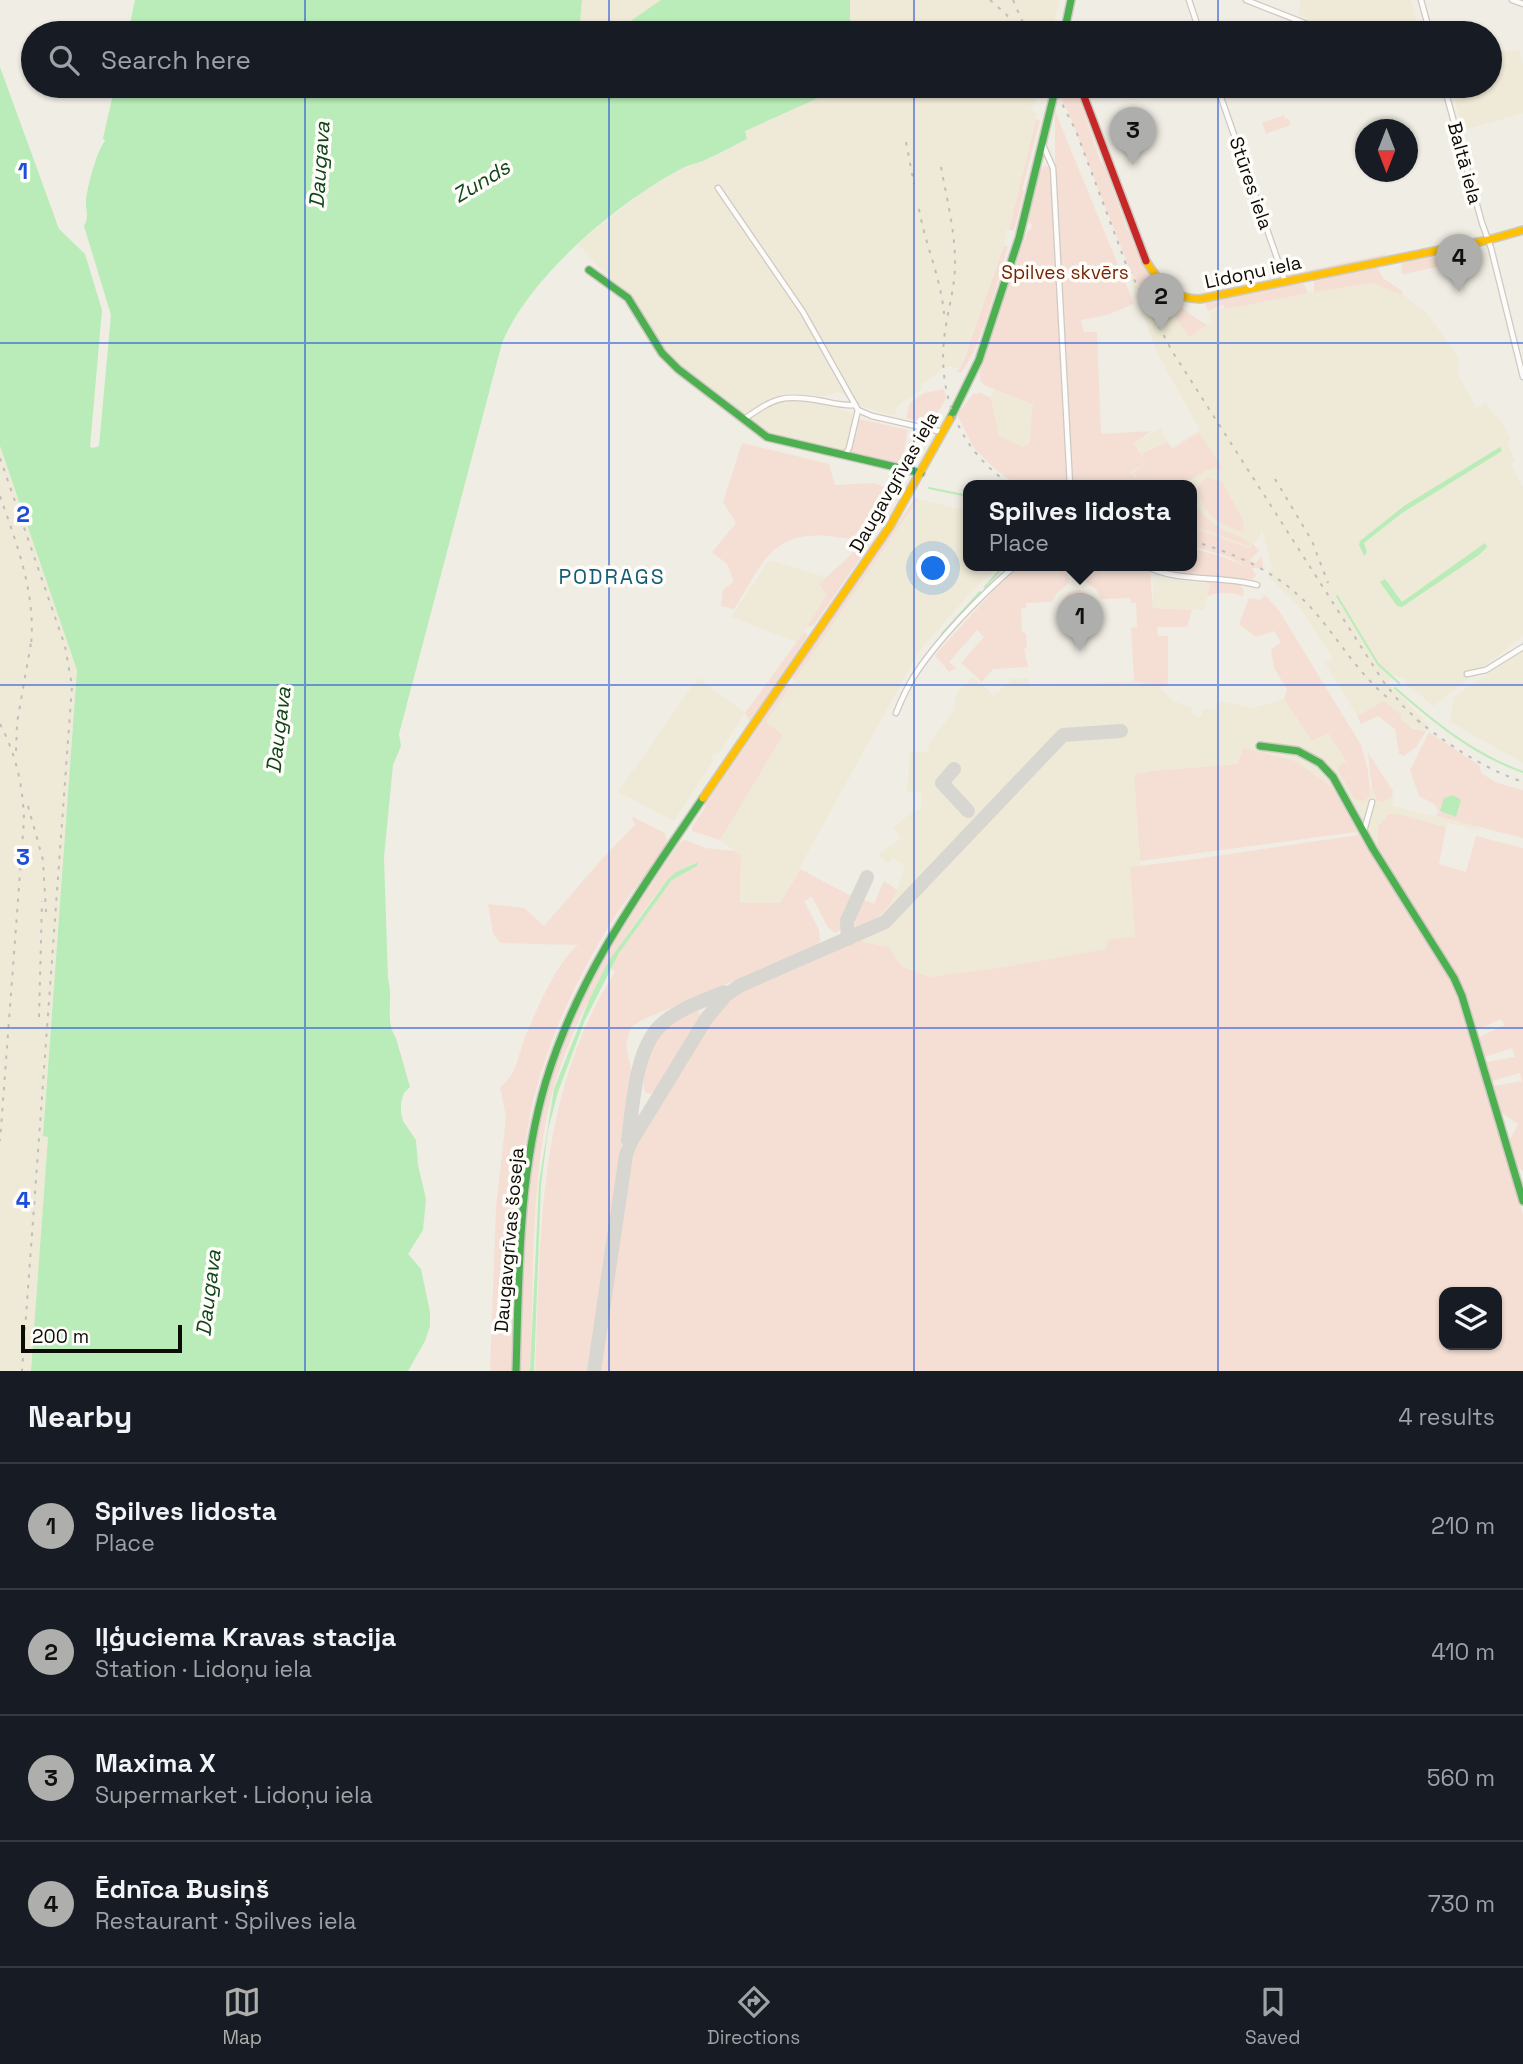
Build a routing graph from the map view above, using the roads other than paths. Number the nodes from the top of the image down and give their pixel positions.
1 (1071, 0) edge
2 (1189, 0) edge
3 (1246, 0) edge
4 (1421, 0) edge
5 (1512, 0) edge
6 (1523, 4) edge
7 (1067, 21) edge
8 (1196, 21) edge
9 (1299, 21) edge
10 (1427, 21) edge
11 (1053, 98) edge
12 (1084, 98) edge
13 (1221, 98) edge
14 (1447, 98) edge
15 (1043, 144) junction
16 (718, 188) dead end
17 (1523, 230) edge
18 (1488, 240) junction
19 (589, 270) dead end
20 (1285, 281) junction
21 (1523, 377) edge
22 (856, 407) junction
23 (744, 418) junction
24 (942, 432) junction
25 (845, 456) junction
26 (921, 473) junction
27 (1070, 480) edge
28 (1009, 571) edge
29 (1158, 571) edge
30 (1257, 585) dead end
31 (1523, 647) edge
32 (1467, 674) dead end
33 (896, 713) dead end
34 (1260, 746) dead end
35 (1372, 802) dead end
36 (1364, 832) junction
37 (667, 851) joint
38 (1523, 1201) edge
39 (516, 1371) edge

1 - 7 street
2 - 8 street
3 - 9 street
4 - 10 street
5 - 6 street
11 - 15 street, Daugavgrīvas iela
12 - 20 street, Lidoņu iela
13 - 20 street, Stūres iela
14 - 18 street, Baltā iela
15 - 24 street, Daugavgrīvas iela
15 - 27 street
16 - 22 street
17 - 18 street, Lidoņu iela
18 - 20 street, Lidoņu iela
18 - 21 street, Baltā iela
19 - 23 street
22 - 23 street
22 - 24 street
22 - 25 street
23 - 25 street
24 - 26 street, Daugavgrīvas iela
25 - 26 street
26 - 37 street, Daugavgrīvas iela
28 - 33 street
29 - 30 street
31 - 32 street
34 - 36 street
35 - 36 street
36 - 38 street
37 - 39 street, Daugavgrīvas šoseja

